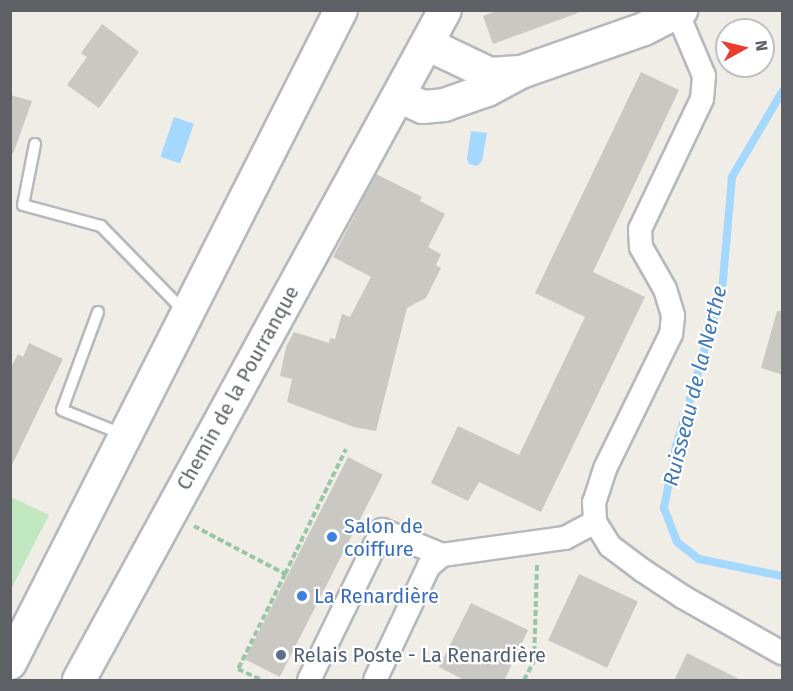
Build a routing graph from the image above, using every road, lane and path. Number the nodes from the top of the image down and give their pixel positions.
1 (341, 10) edge
2 (445, 10) edge
3 (679, 11) edge
4 (427, 44) junction
5 (521, 72) junction
6 (399, 96) junction
7 (36, 144) dead end
8 (98, 312) dead end
9 (188, 315) junction
10 (126, 435) junction
11 (346, 449) dead end
12 (169, 513) junction
13 (595, 522) junction
14 (537, 543) junction
15 (442, 555) junction
16 (285, 574) junction
17 (783, 653) edge
18 (10, 663) edge
19 (79, 681) edge
20 (262, 681) edge
21 (309, 681) edge
22 (375, 681) edge
23 (524, 681) edge

1 - 9 street
2 - 4 street
3 - 5 street
3 - 13 street
4 - 5 street
4 - 6 street, Chemin de la Pourranque
5 - 6 street
6 - 12 street, Chemin de la Pourranque
7 - 9 lane
8 - 10 lane
9 - 10 street
10 - 18 street
11 - 16 path
12 - 16 path
12 - 19 street, Chemin de la Pourranque
13 - 14 street
13 - 17 street
14 - 15 street
14 - 23 path
15 - 21 street
15 - 22 street
16 - 20 path

